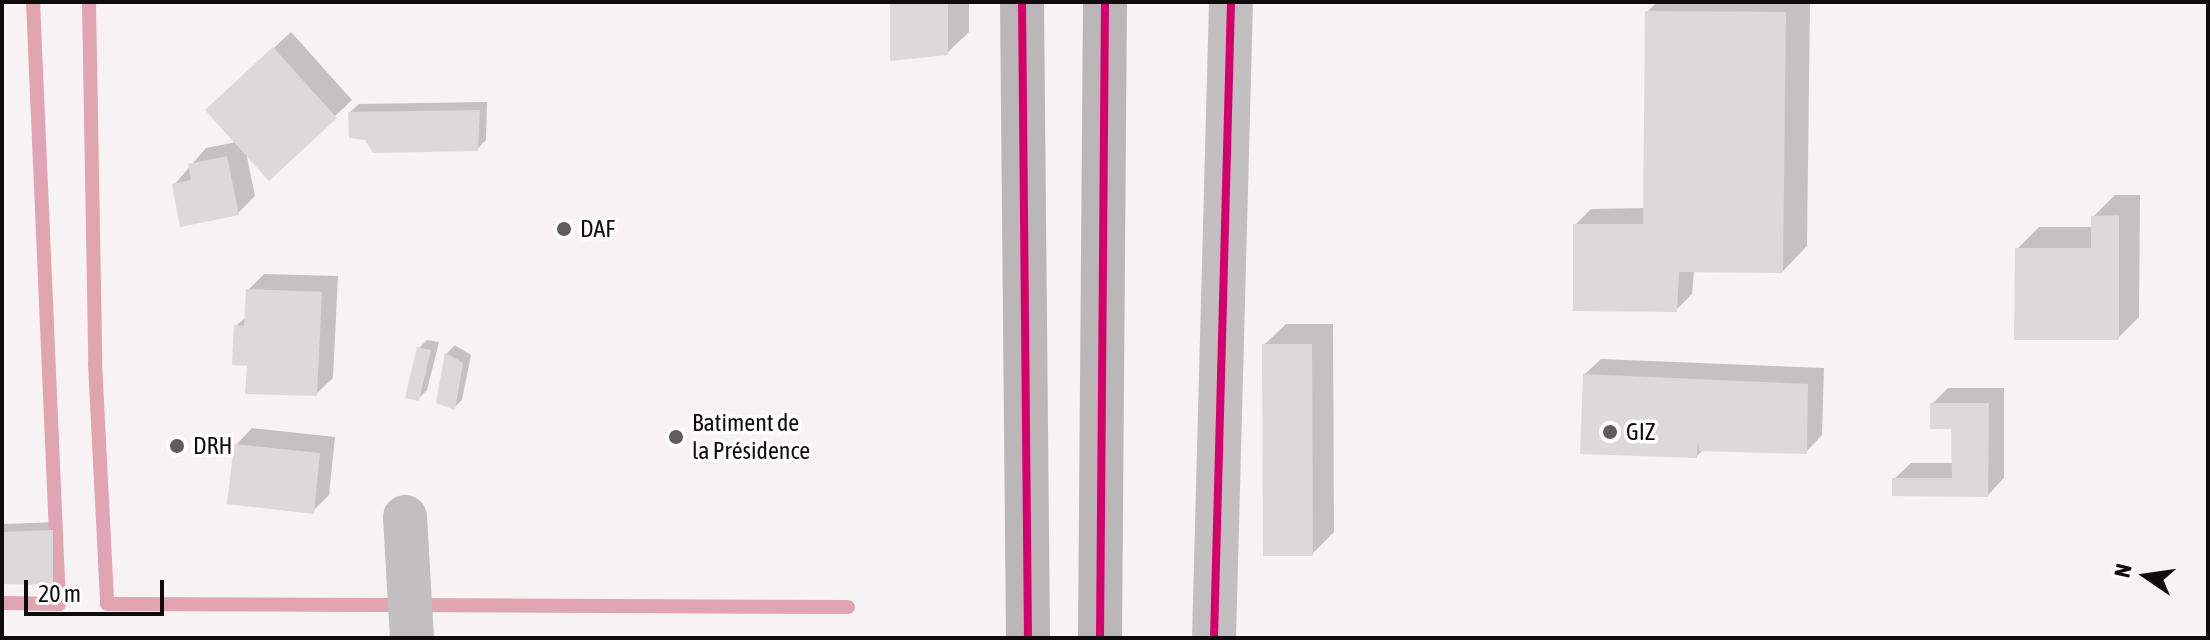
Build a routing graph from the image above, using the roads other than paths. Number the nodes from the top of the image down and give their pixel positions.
1 (1022, 2) edge
2 (1105, 2) edge
3 (1231, 2) edge
4 (405, 517) dead end
5 (412, 638) edge
6 (1028, 638) edge
7 (1100, 638) edge
8 (1214, 638) edge

1 - 6 main road
2 - 7 main road
3 - 8 street
4 - 5 street

